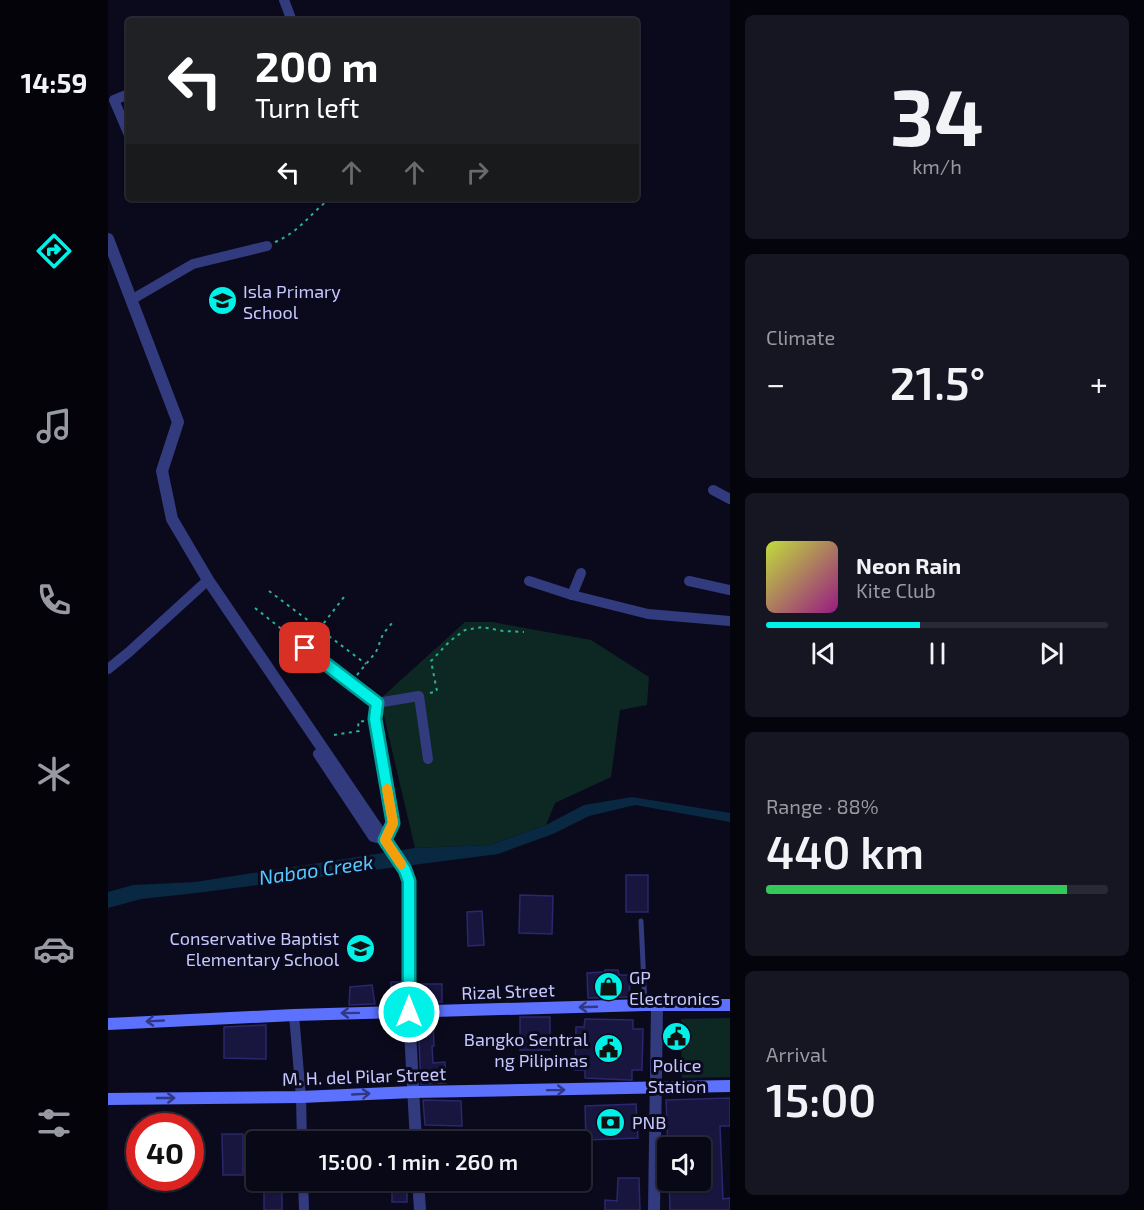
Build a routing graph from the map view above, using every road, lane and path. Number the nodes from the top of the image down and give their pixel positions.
1 (284, 0) edge
2 (291, 18) edge
3 (126, 95) edge
4 (126, 128) edge
5 (327, 201) edge
6 (108, 239) edge
7 (267, 246) joint
8 (131, 300) junction
9 (713, 490) dead end
10 (730, 499) edge
11 (581, 573) dead end
12 (208, 580) junction
13 (529, 581) dead end
14 (689, 581) dead end
15 (730, 590) edge
16 (269, 591) dead end
17 (572, 595) junction
18 (344, 597) dead end
19 (255, 608) dead end
20 (730, 621) edge
21 (392, 623) dead end
22 (319, 629) junction
23 (524, 632) dead end
24 (305, 648) junction
25 (366, 664) junction
26 (108, 669) edge
27 (351, 682) junction
28 (419, 696) junction
29 (377, 703) junction
30 (375, 719) junction
31 (334, 735) dead end
32 (318, 754) dead end
33 (428, 759) dead end
34 (388, 844) junction
35 (641, 921) dead end
36 (730, 1005) edge
37 (651, 1006) junction
38 (409, 1012) junction
39 (294, 1014) junction
40 (108, 1024) edge
41 (730, 1086) edge
42 (657, 1088) junction
43 (413, 1092) junction
44 (301, 1097) junction
45 (108, 1099) edge
46 (302, 1131) edge
47 (415, 1131) edge
48 (303, 1191) edge
49 (419, 1191) edge
50 (304, 1210) edge
51 (420, 1210) edge
52 (654, 1210) edge

1 - 2 street
3 - 4 street
5 - 7 path
6 - 8 street
7 - 8 street
8 - 12 street
9 - 10 street
11 - 17 street
12 - 26 street
12 - 34 street
13 - 17 street
14 - 15 street
16 - 22 path
17 - 20 street
18 - 22 path
19 - 24 path
21 - 25 path
22 - 24 path
22 - 25 path
23 - 28 path
24 - 27 street
25 - 27 path
27 - 29 street
28 - 29 street
28 - 33 street
29 - 30 street
30 - 31 path
30 - 34 street
32 - 34 street
34 - 38 street
35 - 37 lane
36 - 37 main road, Rizal Street
37 -> 38 main road, Rizal Street
37 - 42 street
38 -> 39 main road, Rizal Street
38 - 43 street
39 -> 40 main road, Rizal Street
39 - 44 street
41 - 42 main road, M. H. del Pilar Street
43 -> 42 main road, M. H. del Pilar Street
42 - 52 street
44 -> 43 main road, M. H. del Pilar Street
43 - 47 street
45 -> 44 main road, M. H. del Pilar Street
44 - 46 street
48 - 50 street
49 - 51 street

